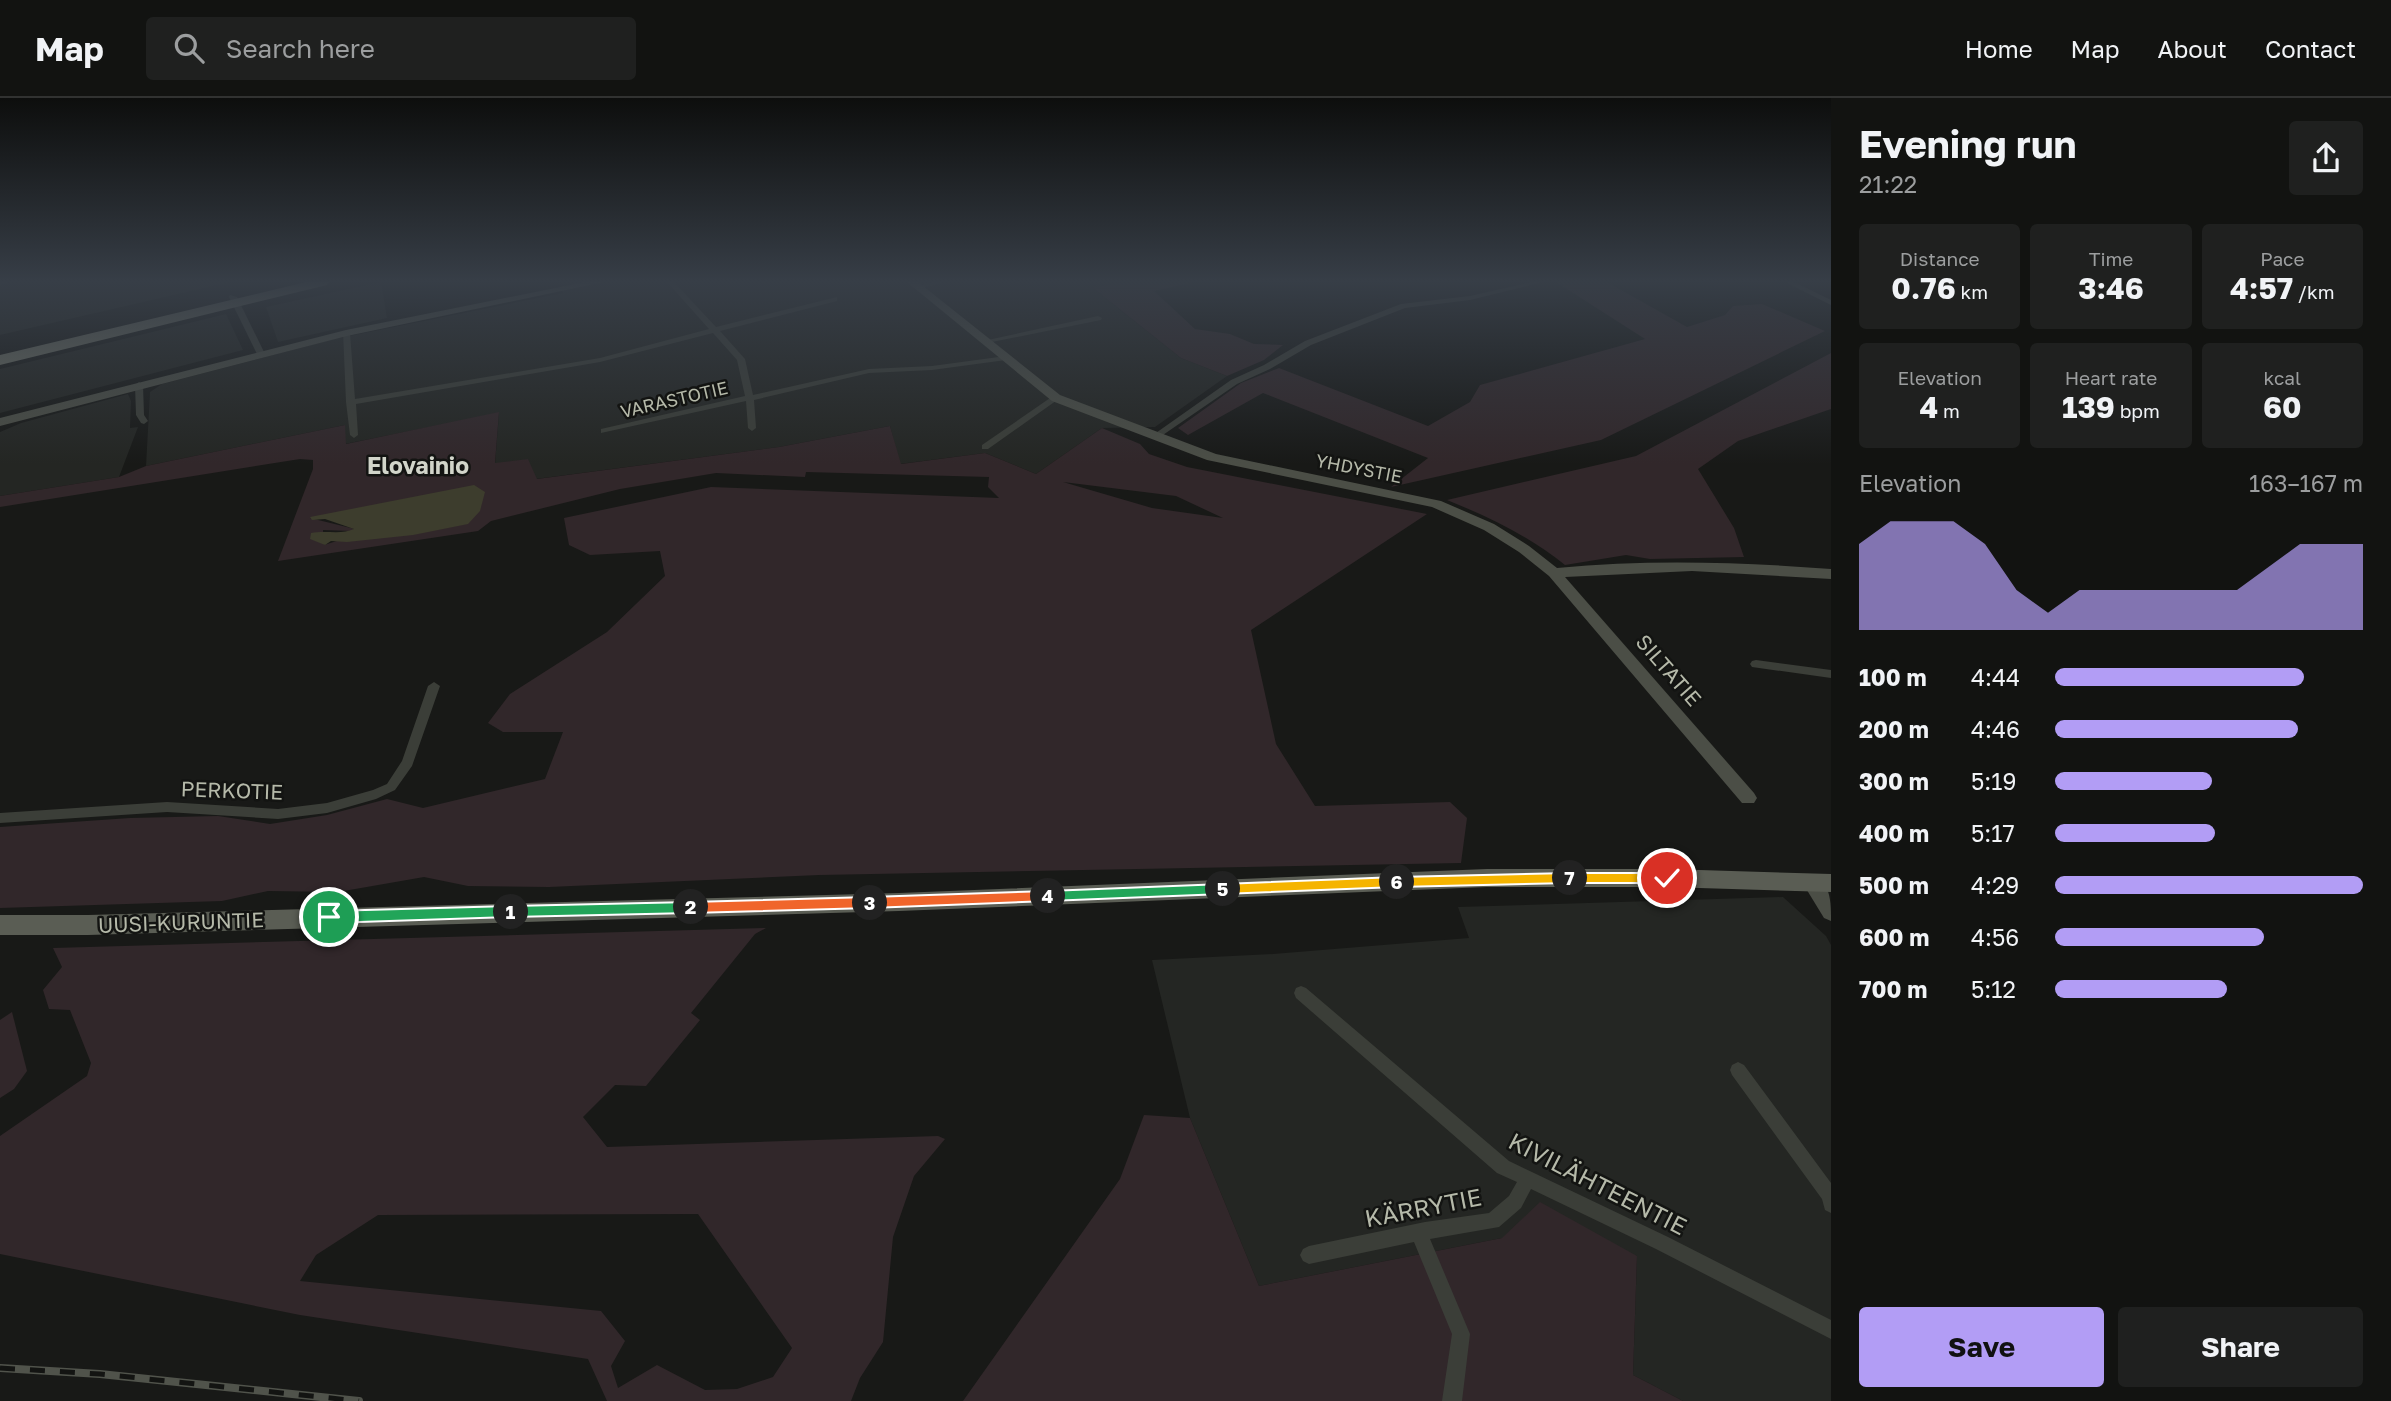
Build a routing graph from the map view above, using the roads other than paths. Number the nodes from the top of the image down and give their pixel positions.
1 (54, 343) edge
2 (72, 343) edge
3 (255, 343) edge
4 (306, 343) edge
5 (347, 343) edge
6 (666, 343) edge
7 (726, 343) edge
8 (989, 343) edge
9 (1311, 343) edge
10 (0, 354) edge
11 (261, 354) junction
12 (1006, 358) junction
13 (0, 360) edge
14 (139, 385) junction
15 (750, 398) junction
16 (1056, 398) junction
17 (350, 402) junction
18 (144, 421) dead end
19 (0, 424) edge
20 (752, 428) dead end
21 (604, 431) dead end
22 (354, 435) dead end
23 (1157, 435) junction
24 (985, 447) dead end
25 (1554, 573) junction
26 (1831, 574) edge
27 (1756, 664) dead end
28 (1831, 674) edge
29 (434, 686) dead end
30 (1748, 798) dead end
31 (0, 818) edge
32 (1821, 882) edge
33 (1831, 912) edge
34 (0, 925) edge
35 (1301, 993) dead end
36 (1738, 1070) dead end
37 (1528, 1179) junction
38 (1831, 1204) edge
39 (1419, 1233) junction
40 (1309, 1255) dead end
41 (1831, 1330) edge
42 (1452, 1401) edge

1 - 10 highway
2 - 13 highway
3 - 11 street
4 - 11 street
5 - 17 street
6 - 17 street
7 - 15 street
8 - 12 street, YHDYSTIE
9 - 23 street
11 - 14 street
12 - 15 street
12 - 16 street, YHDYSTIE
14 - 18 street
14 - 19 street
15 - 20 street
15 - 21 street, VARASTOTIE
16 - 23 street, YHDYSTIE
16 - 24 street
17 - 22 street
23 - 25 street, YHDYSTIE
25 - 26 street
25 - 30 street, SILTATIE
27 - 28 street
29 - 31 street, PERKOTIE
32 - 33 street
32 - 34 main road, UUSI-KURUNTIE
35 - 37 street, KIVILÄHTEENTIE
36 - 38 street
37 - 39 street, KÄRRYTIE
37 - 41 street, KIVILÄHTEENTIE
39 - 40 street, KÄRRYTIE
39 - 42 street

